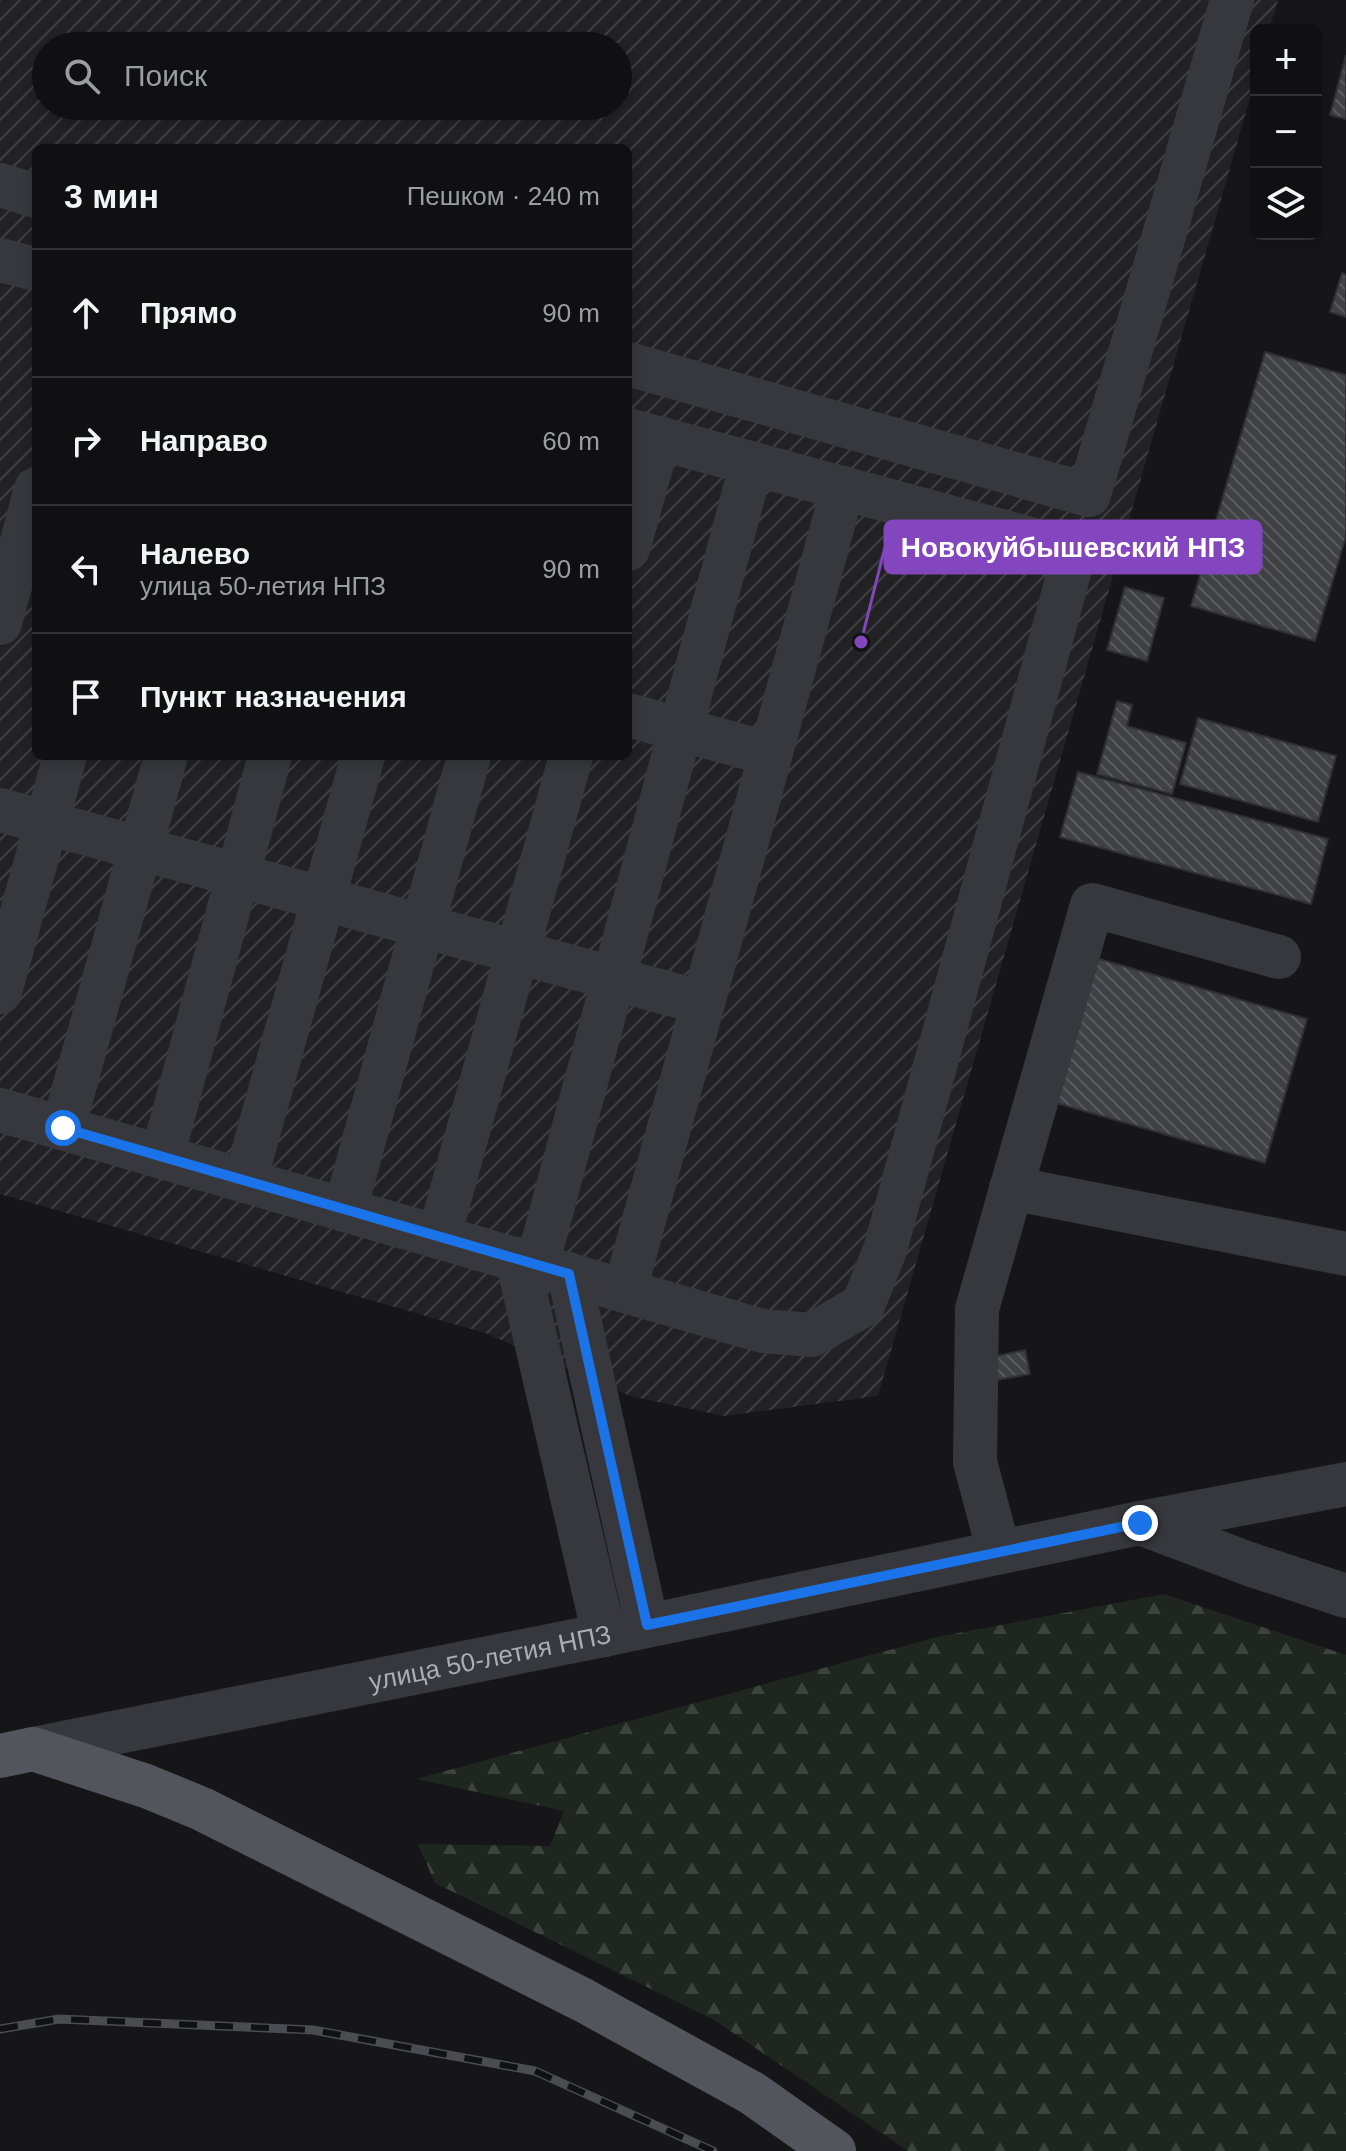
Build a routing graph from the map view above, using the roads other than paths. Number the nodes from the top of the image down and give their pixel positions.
1 (1232, 0) edge
2 (0, 185) edge
3 (32, 195) edge
4 (0, 260) edge
5 (32, 268) edge
6 (632, 365) edge
7 (643, 434) edge
8 (752, 463) junction
9 (843, 488) junction
10 (32, 502) edge
11 (632, 518) edge
12 (19, 545) edge
13 (0, 623) edge
14 (632, 716) edge
15 (680, 730) junction
16 (770, 754) junction
17 (64, 760) edge
18 (165, 760) edge
19 (269, 760) edge
20 (362, 760) edge
21 (468, 760) edge
22 (570, 760) edge
23 (0, 810) edge
24 (47, 823) junction
25 (141, 848) junction
26 (238, 875) junction
27 (324, 898) junction
28 (423, 926) junction
29 (517, 952) junction
30 (1279, 957) dead end
31 (614, 978) junction
32 (0, 992) edge
33 (703, 1003) junction
34 (0, 1110) edge
35 (63, 1128) junction
36 (162, 1157) junction
37 (245, 1181) junction
38 (1011, 1188) junction
39 (345, 1210) junction
40 (439, 1237) junction
41 (1346, 1254) edge
42 (541, 1266) junction
43 (625, 1290) junction
44 (1346, 1484) edge
45 (1140, 1523) junction
46 (999, 1552) junction
47 (1346, 1596) edge
48 (647, 1625) junction
49 (604, 1635) junction
50 (17, 1753) edge
51 (834, 2151) edge

1 - 6 street
2 - 3 street
4 - 5 street
7 - 8 street
7 - 11 street
8 - 9 street
8 - 15 street
9 - 16 street
9 - 43 street
10 - 12 street
12 - 13 street
14 - 15 street
15 - 16 street
15 - 31 street
16 - 33 street
17 - 24 street
18 - 25 street
19 - 26 street
20 - 27 street
21 - 28 street
22 - 29 street
23 - 24 street
24 - 25 street
24 - 32 street
25 - 26 street
25 - 35 street
26 - 27 street
26 - 36 street
27 - 28 street
27 - 37 street
28 - 29 street
28 - 39 street
29 - 31 street
29 - 40 street
30 - 38 street
31 - 33 street
31 - 42 street
33 - 43 street
34 - 35 street
35 - 36 street
36 - 37 street
37 - 39 street
38 - 41 street
38 - 46 street
39 - 40 street
40 - 42 street
42 - 43 street
42 - 48 street
42 - 49 street
44 - 45 street, улица 50-летия НПЗ
45 - 46 street, улица 50-летия НПЗ
45 - 47 street
46 - 48 street, улица 50-летия НПЗ
48 - 49 street, улица 50-летия НПЗ
49 - 50 street, улица 50-летия НПЗ
50 - 51 main road

